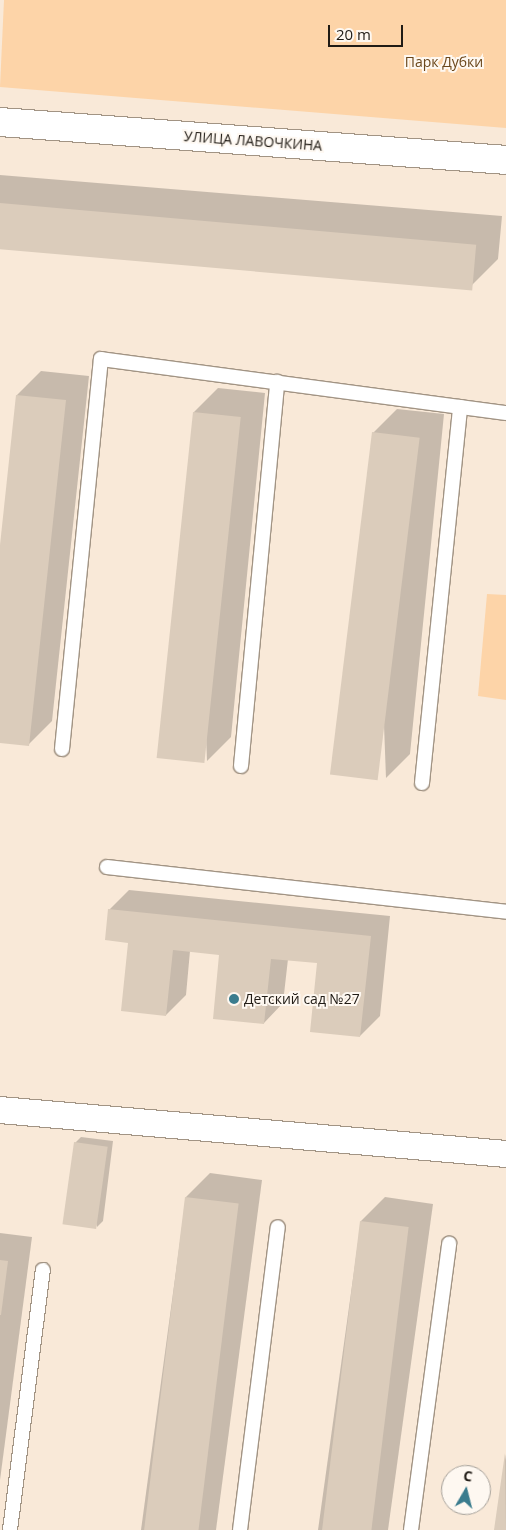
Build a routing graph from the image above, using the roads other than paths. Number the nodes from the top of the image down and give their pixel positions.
1 (0, 122) edge
2 (506, 160) edge
3 (277, 382) junction
4 (460, 407) junction
5 (506, 413) edge
6 (62, 749) dead end
7 (241, 766) dead end
8 (422, 783) dead end
9 (107, 867) dead end
10 (506, 912) edge
11 (0, 1110) edge
12 (506, 1154) edge
13 (278, 1227) dead end
14 (448, 1244) dead end
15 (44, 1270) dead end
16 (10, 1530) edge
17 (240, 1530) edge
18 (411, 1530) edge

1 - 2 street, УЛИЦА ЛАВОЧКИНА
3 - 4 lane
3 - 6 lane
3 - 7 lane
4 - 5 lane
4 - 8 lane
9 - 10 lane
11 - 12 street
13 - 17 lane
14 - 18 lane
15 - 16 lane

